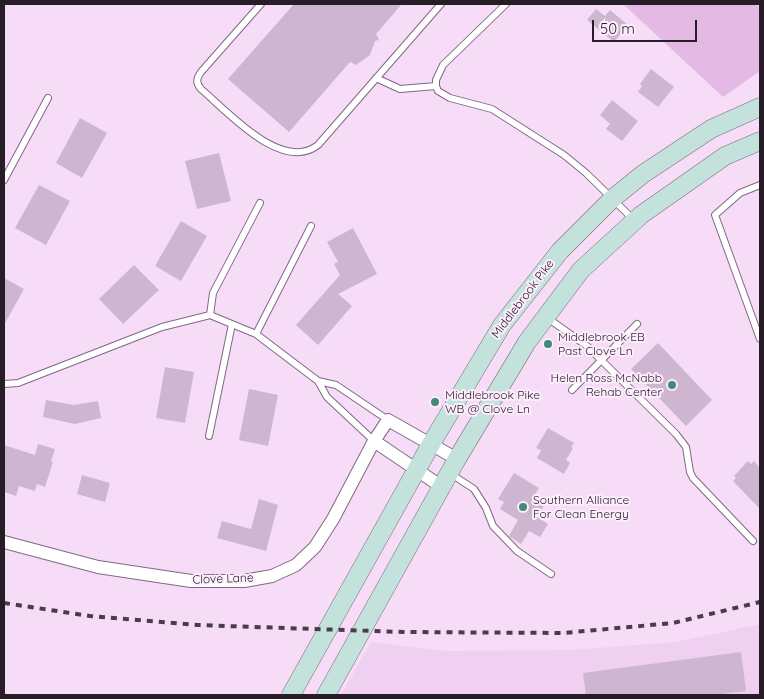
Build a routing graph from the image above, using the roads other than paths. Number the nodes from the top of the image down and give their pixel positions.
1 (261, 4) edge
2 (441, 4) edge
3 (506, 4) edge
4 (376, 78) junction
5 (436, 86) junction
6 (48, 98) dead end
7 (760, 107) edge
8 (760, 141) edge
9 (4, 180) edge
10 (760, 185) edge
11 (612, 199) junction
12 (260, 203) dead end
13 (635, 221) junction
14 (311, 226) dead end
15 (210, 315) junction
16 (546, 317) junction
17 (232, 324) junction
18 (637, 324) dead end
19 (256, 334) junction
20 (760, 340) edge
21 (601, 361) junction
22 (318, 381) junction
23 (4, 384) edge
24 (572, 390) dead end
25 (388, 420) junction
26 (209, 436) dead end
27 (374, 441) junction
28 (431, 444) junction
29 (416, 471) junction
30 (449, 473) junction
31 (753, 541) dead end
32 (4, 542) edge
33 (551, 574) dead end
34 (291, 695) edge
35 (326, 695) edge

1 - 4 lane
2 - 4 lane
3 - 5 lane
4 - 5 lane
5 - 11 lane
6 - 9 lane
7 - 11 main road, Middlebrook Pike
8 - 13 main road
10 - 20 lane
11 - 13 lane
11 - 28 main road, Middlebrook Pike
12 - 15 lane
13 - 16 main road
14 - 19 lane
15 - 17 lane
15 - 23 lane
16 - 21 lane
16 - 30 main road
17 - 19 lane
17 - 26 lane
18 - 21 lane
19 - 22 lane
21 - 24 lane
21 - 31 lane
22 - 25 lane
22 - 27 lane
25 - 27 street, Clove Lane
25 - 28 street
27 - 29 street
27 - 32 street, Clove Lane
28 - 29 main road, Middlebrook Pike
28 - 30 street
29 - 30 street
29 - 34 main road, Middlebrook Pike
30 - 33 lane
30 - 35 main road

